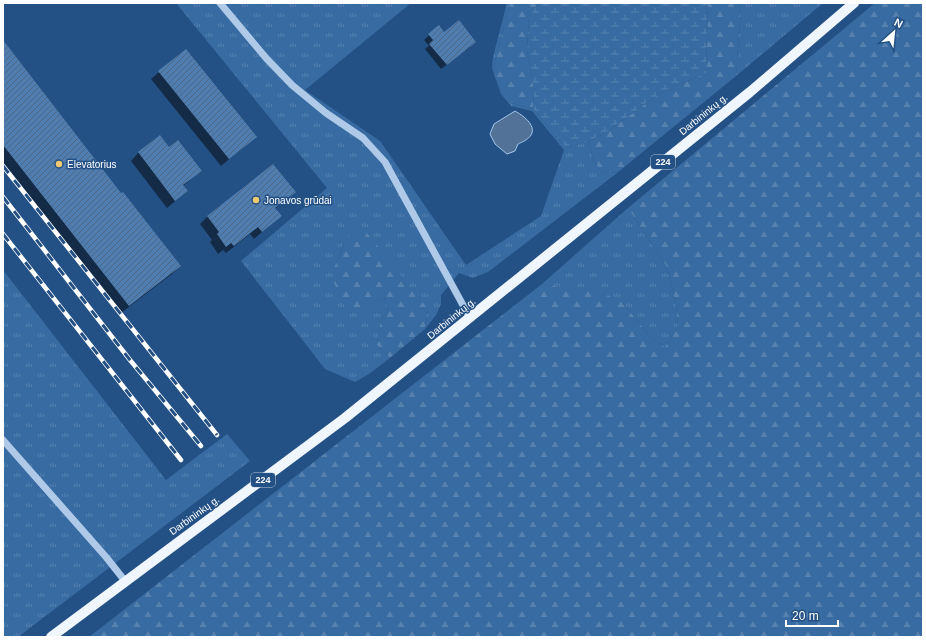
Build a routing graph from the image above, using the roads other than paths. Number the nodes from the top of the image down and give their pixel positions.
1 (220, 3) edge
2 (854, 3) edge
3 (470, 318) junction
4 (3, 440) edge
5 (125, 581) junction
6 (51, 637) edge

1 - 3 street
2 - 3 main road, Darbininkų g. / 224
3 - 5 main road, Darbininkų g. / 224
4 - 5 street
5 - 6 main road, Darbininkų g. / 224

